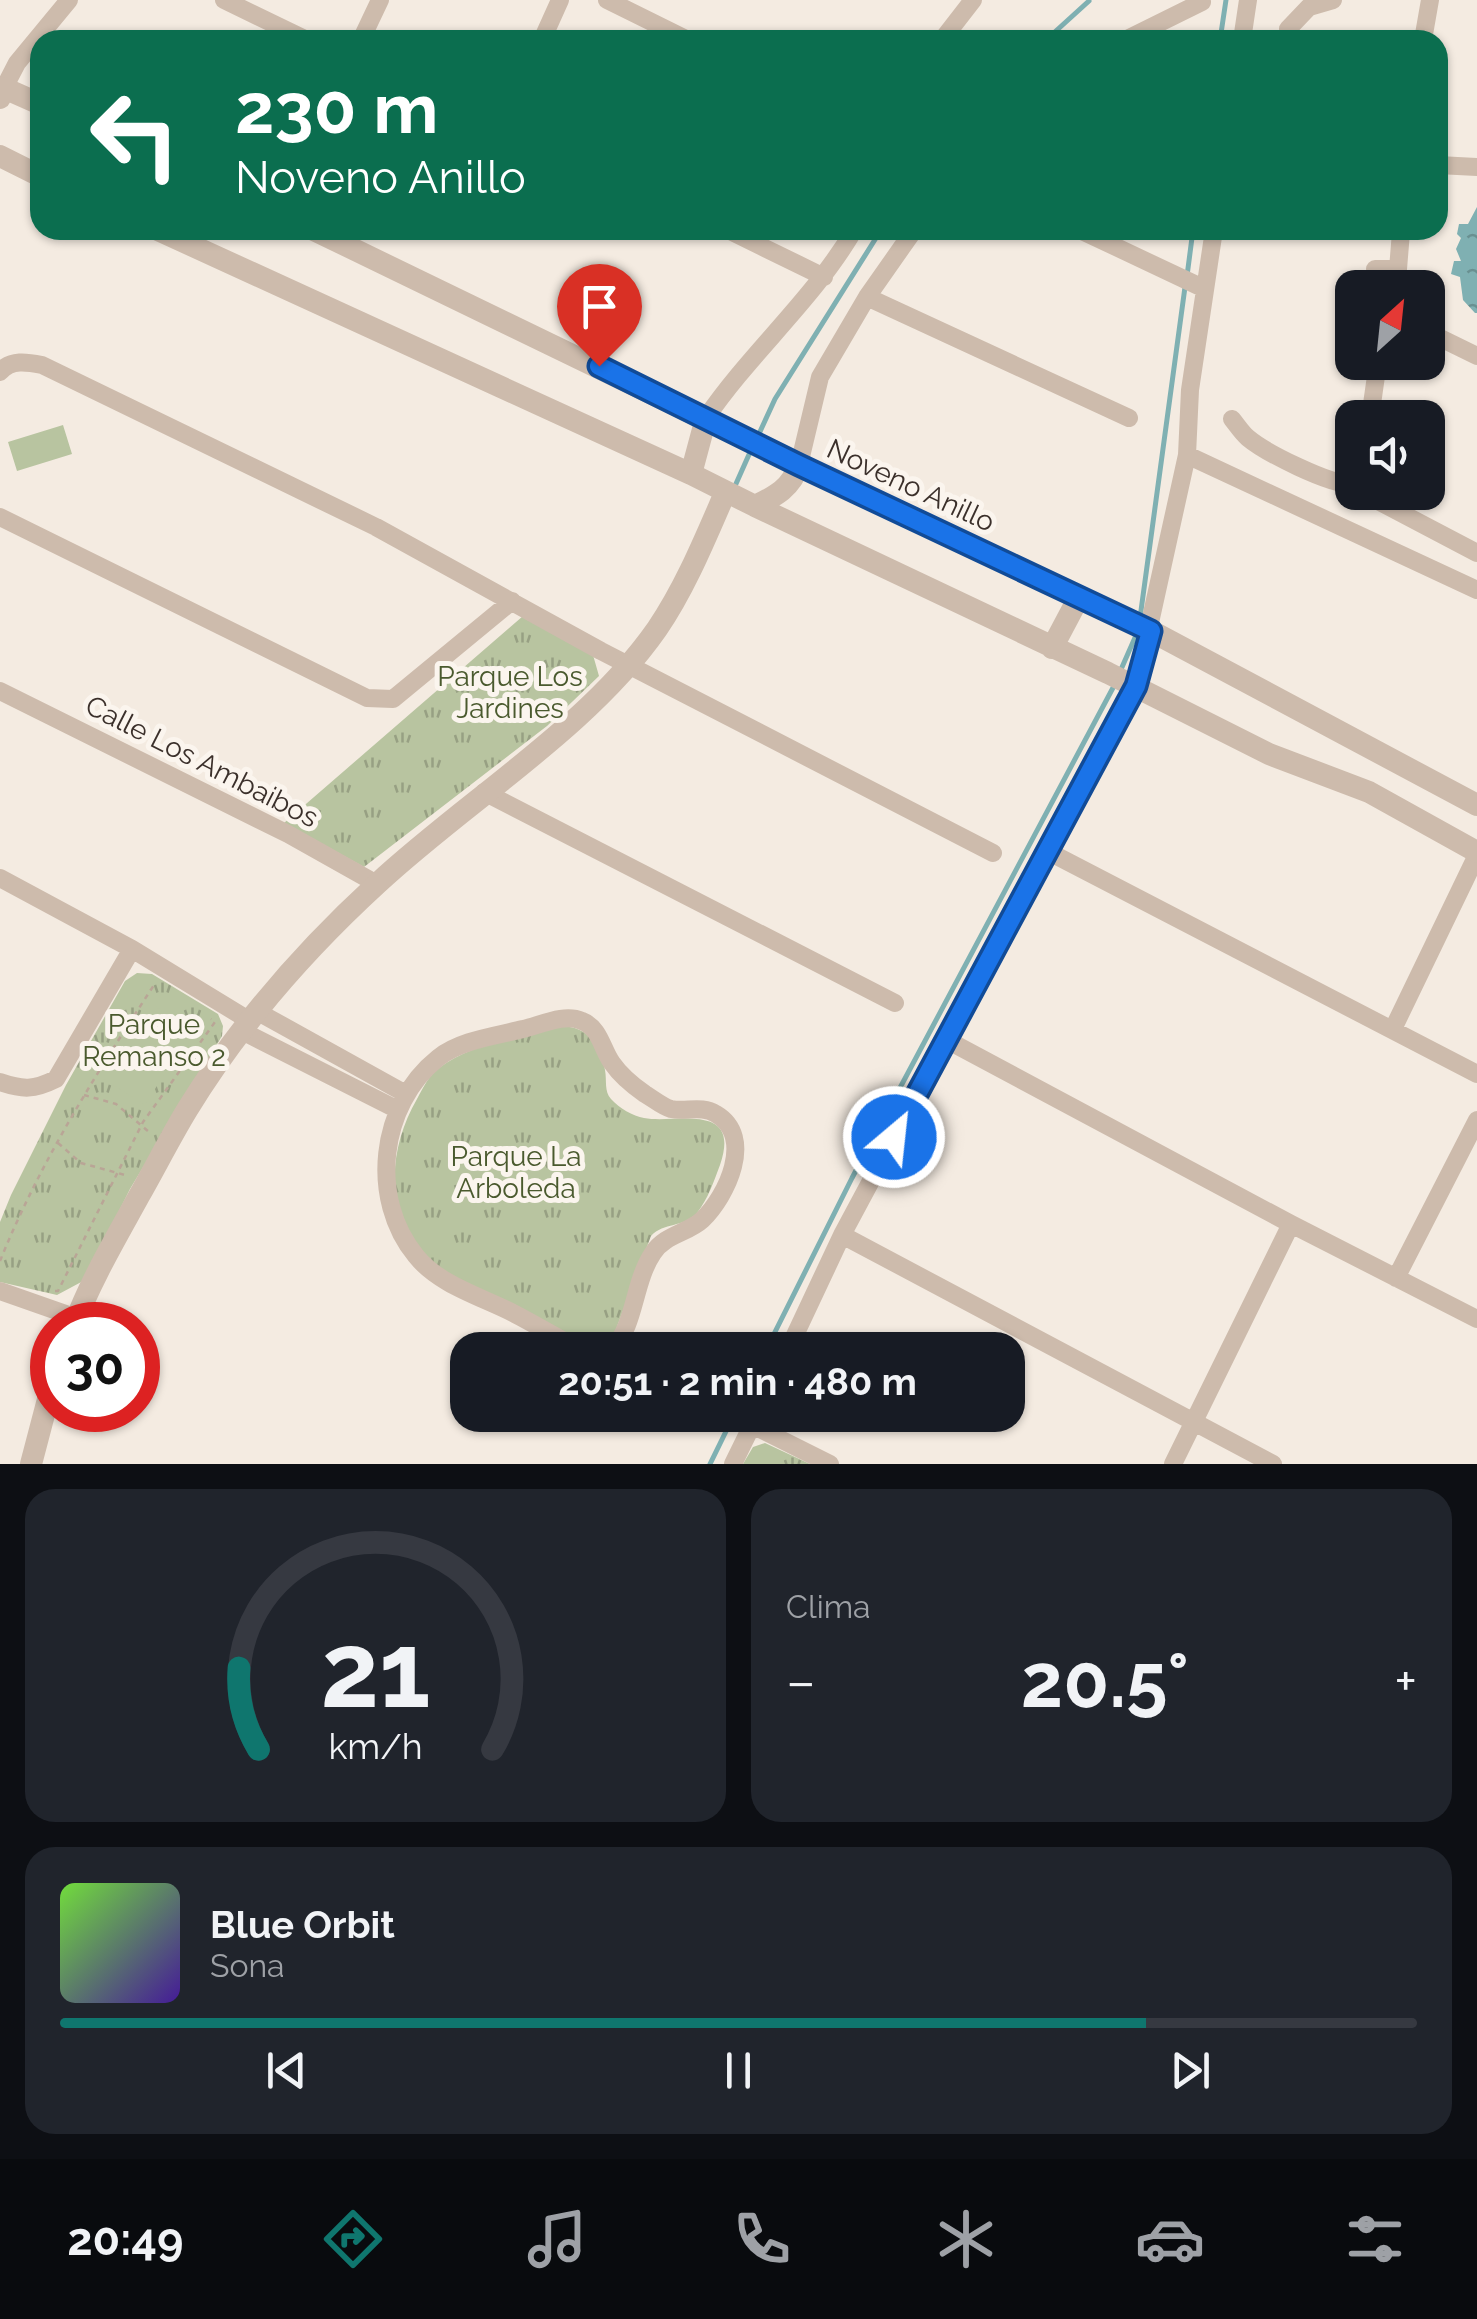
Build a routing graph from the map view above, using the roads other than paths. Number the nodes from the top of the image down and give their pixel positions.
1 (69, 0) edge
2 (224, 0) edge
3 (380, 0) edge
4 (560, 0) edge
5 (607, 0) edge
6 (1248, 0) edge
7 (1333, 0) edge
8 (1430, 0) edge
9 (969, 1) edge
10 (1202, 2) dead end
11 (44, 30) edge
12 (286, 30) edge
13 (366, 30) edge
14 (546, 30) edge
15 (668, 30) edge
16 (949, 30) edge
17 (1146, 30) edge
18 (1244, 30) edge
19 (1288, 30) dead end
20 (1425, 30) edge
21 (30, 47) edge
22 (2, 90) edge
23 (30, 100) edge
24 (0, 156) edge
25 (1448, 165) edge
26 (1477, 168) edge
27 (30, 171) edge
28 (180, 240) edge
29 (335, 240) edge
30 (748, 240) edge
31 (848, 240) edge
32 (907, 240) edge
33 (1101, 240) edge
34 (1212, 240) edge
35 (1399, 240) edge
36 (1398, 270) edge
37 (824, 277) junction
38 (1205, 289) junction
39 (867, 297) junction
40 (1445, 340) edge
41 (1477, 356) edge
42 (0, 372) edge
43 (706, 418) junction
44 (1129, 418) dead end
45 (1232, 419) dead end
46 (1187, 455) junction
47 (799, 465) junction
48 (690, 474) junction
49 (1335, 481) edge
50 (725, 493) junction
51 (755, 506) junction
52 (1395, 510) edge
53 (0, 517) edge
54 (1477, 553) edge
55 (1477, 590) edge
56 (1079, 597) junction
57 (512, 601) junction
58 (1141, 627) junction
59 (1052, 648) junction
60 (628, 664) junction
61 (1123, 680) junction
62 (0, 691) edge
63 (484, 792) junction
64 (1477, 805) edge
65 (1049, 852) junction
66 (993, 853) dead end
67 (1477, 854) edge
68 (0, 878) edge
69 (377, 884) junction
70 (132, 949) junction
71 (895, 1003) dead end
72 (250, 1022) junction
73 (1393, 1029) junction
74 (945, 1039) junction
75 (1477, 1074) edge
76 (0, 1082) edge
77 (402, 1102) junction
78 (1477, 1120) edge
79 (1291, 1224) junction
80 (842, 1235) junction
81 (1396, 1278) junction
82 (0, 1291) edge
83 (85, 1302) edge
84 (30, 1303) edge
85 (1477, 1319) edge
86 (546, 1332) edge
87 (625, 1332) edge
88 (796, 1332) edge
89 (1193, 1422) junction
90 (39, 1432) edge
91 (749, 1432) edge
92 (775, 1432) edge
93 (31, 1464) edge
94 (734, 1464) edge
95 (830, 1464) edge
96 (1173, 1464) edge
97 (1272, 1464) edge

1 - 11 street
2 - 12 street
3 - 13 street
4 - 14 street
5 - 15 street
6 - 18 street
7 - 19 street
8 - 20 street
9 - 16 street
10 - 17 street
21 - 22 street
22 - 23 street
24 - 27 street
25 - 26 street
28 - 48 street
29 - 43 street, Noveno Anillo
30 - 37 street
31 - 37 street
32 - 39 street
33 - 38 street
34 - 38 street
35 - 36 street
37 - 43 street
38 - 46 street
39 - 44 street
39 - 47 street
40 - 41 street
42 - 57 street
43 - 47 street, Noveno Anillo
43 - 48 street
45 - 49 street
46 - 55 street
46 - 58 street
47 - 51 street
47 - 56 street, Noveno Anillo
48 - 50 street
50 - 51 street
50 - 60 street
51 - 59 street
52 - 54 street
53 - 57 street
56 - 58 street, Noveno Anillo
56 - 59 street
57 - 60 street
58 - 61 street
58 - 64 street, Noveno Anillo
59 - 61 street
60 - 63 street
60 - 66 street
61 - 65 street
61 - 67 street
62 - 69 street, Calle Los Ambaibos
63 - 69 street
63 - 71 street
65 - 73 street
65 - 74 street
67 - 73 street
68 - 70 street
69 - 72 street
70 - 72 street
70 - 76 street
72 - 77 street
72 - 83 street
73 - 75 street
74 - 79 street
74 - 80 street
77 - 86 street
77 - 87 street
78 - 81 street
79 - 81 street
79 - 89 street
80 - 88 street
80 - 89 street
81 - 85 street
82 - 84 street
89 - 96 street
89 - 97 street
90 - 93 street
91 - 94 street
92 - 95 street

